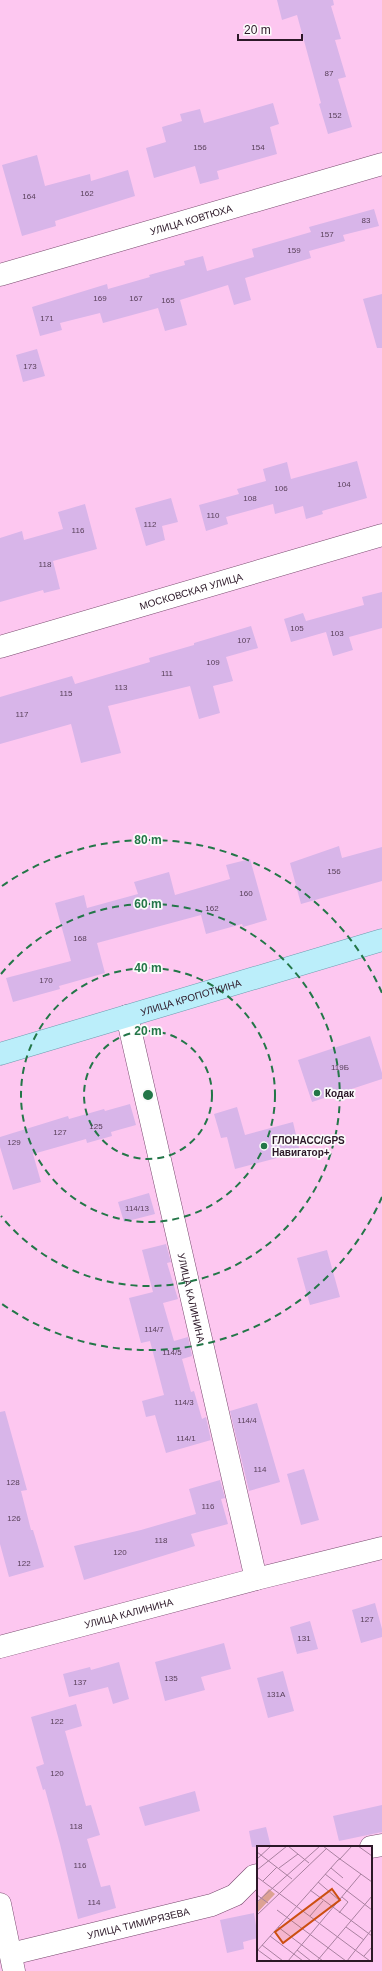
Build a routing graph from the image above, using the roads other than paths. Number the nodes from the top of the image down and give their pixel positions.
1 (382, 164) edge
2 (0, 275) edge
3 (382, 535) edge
4 (0, 647) edge
5 (382, 940) edge
6 (127, 1016) junction
7 (0, 1054) edge
8 (382, 1548) edge
9 (256, 1579) junction
10 (0, 1647) edge
11 (382, 1845) edge
12 (372, 1847) edge
13 (257, 1874) edge
14 (0, 1904) edge
15 (12, 1962) edge

1 - 2 street, УЛИЦА КОВТЮХА
3 - 4 street, МОСКОВСКАЯ УЛИЦА
5 - 6 main road, УЛИЦА КРОПОТКИНА
6 - 7 main road, УЛИЦА КРОПОТКИНА
6 - 9 street, УЛИЦА КАЛИНИНА
8 - 9 street, УЛИЦА КАЛИНИНА
9 - 10 street, УЛИЦА КАЛИНИНА
11 - 12 street
13 - 15 street, УЛИЦА ТИМИРЯЗЕВА
14 - 15 street

